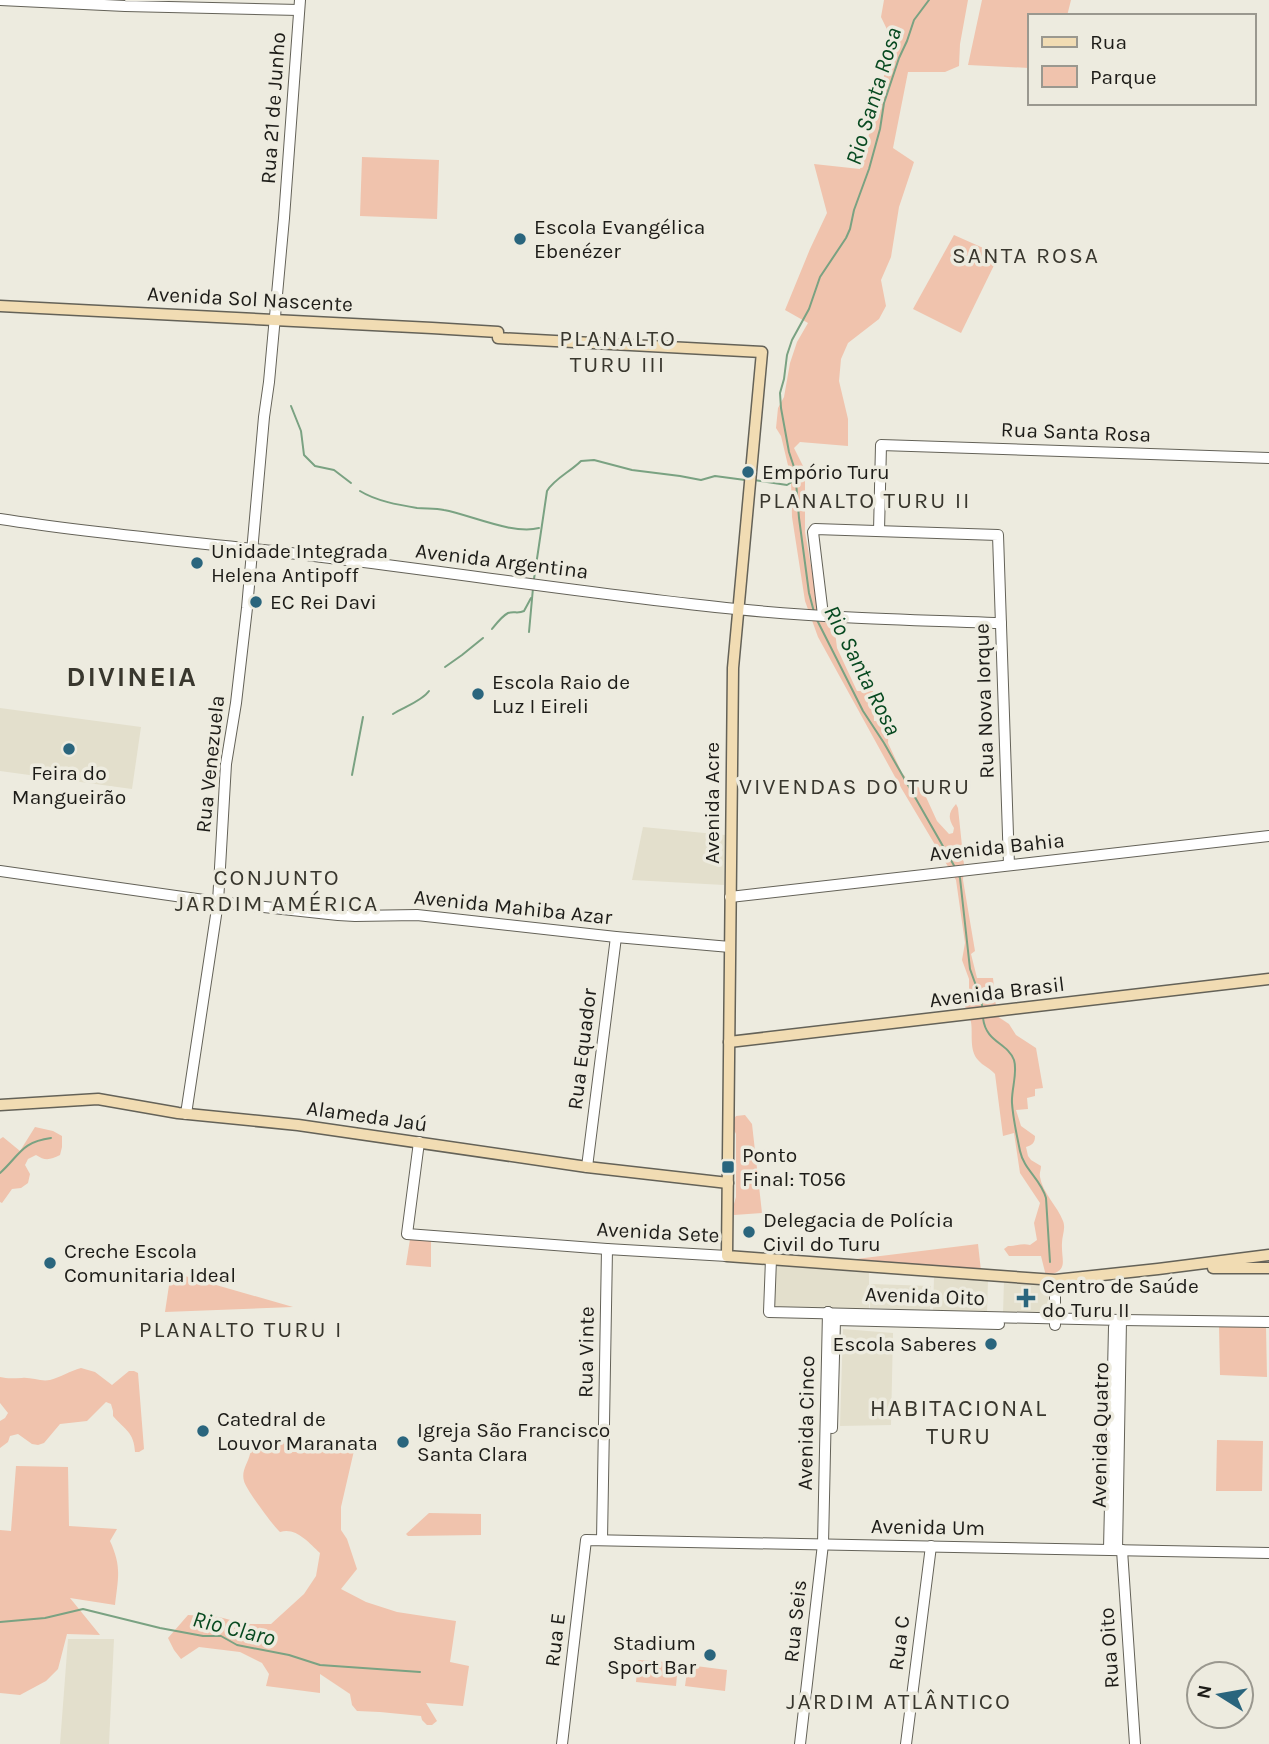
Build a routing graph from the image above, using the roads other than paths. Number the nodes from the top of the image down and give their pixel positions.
1 (0, 0) edge
2 (300, 5) edge
3 (0, 306) edge
4 (275, 320) junction
5 (762, 352) joint
6 (1269, 458) edge
7 (0, 519) edge
8 (879, 531) junction
9 (253, 548) junction
10 (738, 609) junction
11 (821, 615) junction
12 (1001, 623) junction
13 (1269, 836) edge
14 (1010, 865) junction
15 (0, 871) edge
16 (730, 897) junction
17 (218, 902) junction
18 (616, 937) junction
19 (730, 947) junction
20 (1269, 979) edge
21 (729, 1042) junction
22 (0, 1105) edge
23 (186, 1114) junction
24 (419, 1142) junction
25 (587, 1167) junction
26 (728, 1183) junction
27 (607, 1249) junction
28 (1269, 1255) edge
29 (727, 1256) junction
30 (771, 1259) junction
31 (1269, 1268) edge
32 (1158, 1269) junction
33 (1055, 1280) junction
34 (831, 1316) junction
35 (1055, 1322) junction
36 (1269, 1322) edge
37 (1117, 1324) junction
38 (586, 1540) joint
39 (602, 1540) junction
40 (826, 1544) junction
41 (931, 1546) junction
42 (1116, 1550) junction
43 (1269, 1553) edge
44 (562, 1744) edge
45 (800, 1744) edge
46 (906, 1744) edge
47 (1135, 1744) edge

1 - 2 street
2 - 4 street, Rua 21 de Junho
3 - 4 main road, Avenida Sol Nascente
4 - 5 main road, Avenida Sol Nascente
4 - 9 street, Rua Venezuela
5 - 10 main road, Avenida Acre
6 - 8 street, Rua Santa Rosa
7 - 9 street, Avenida Argentina
8 - 11 street
8 - 12 street, Rua Nova Iorque
9 - 10 street, Avenida Argentina
9 - 17 street, Rua Venezuela
10 - 11 street, Avenida Argentina
10 - 16 main road, Avenida Acre
11 - 12 street, Avenida Argentina
12 - 14 street, Rua Nova Iorque
13 - 14 street, Avenida Bahia
14 - 16 street, Avenida Bahia
15 - 17 street, Avenida Mahiba Azar
16 - 19 main road, Avenida Acre
17 - 18 street, Avenida Mahiba Azar
17 - 23 street, Rua Venezuela
18 - 19 street, Avenida Mahiba Azar
18 - 25 street, Rua Equador
19 - 21 main road, Avenida Acre
20 - 21 main road, Avenida Brasil
21 - 26 main road, Avenida Acre
22 - 23 main road, Alameda Jaú
23 - 24 main road, Alameda Jaú
24 - 25 main road, Alameda Jaú
24 - 27 street, Avenida Sete
25 - 26 main road, Alameda Jaú
26 - 29 main road, Avenida Acre
27 - 29 street, Avenida Sete
27 - 39 street, Rua Vinte
28 - 32 main road, Avenida Sete
29 - 30 main road, Avenida Sete
30 - 33 main road, Avenida Sete
30 - 34 street, Avenida Oito
31 - 32 main road, Avenida Sete
32 - 33 main road, Avenida Sete
33 - 35 street
34 - 35 street, Avenida Oito
34 - 40 street, Avenida Cinco
35 - 37 street, Avenida Oito
36 - 37 street, Avenida Oito
37 - 42 street, Avenida Quatro
38 - 39 street, Avenida Um
38 - 44 street, Rua E
39 - 40 street, Avenida Um
40 - 41 street, Avenida Um
40 - 45 street, Rua Seis
41 - 42 street, Avenida Um
41 - 46 street, Rua C
42 - 43 street, Avenida Um
42 - 47 street, Rua Oito

